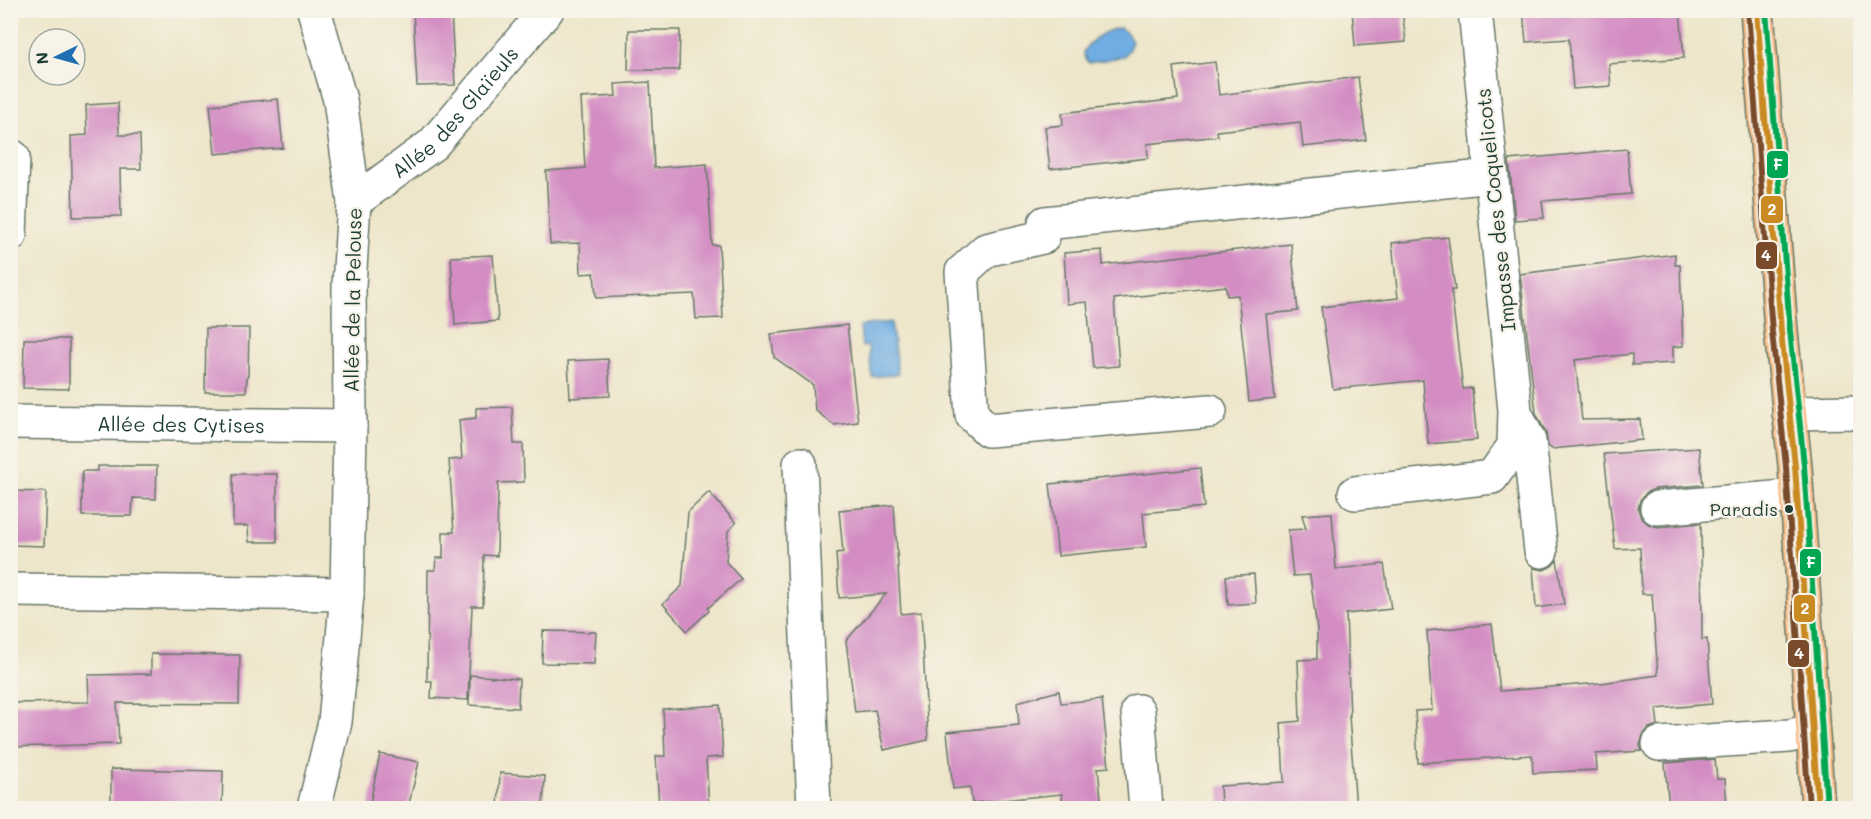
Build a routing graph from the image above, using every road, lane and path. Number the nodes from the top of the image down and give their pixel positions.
1 (314, 10) edge
2 (547, 10) edge
3 (1475, 10) edge
4 (1757, 10) edge
5 (13, 157) dead end
6 (1492, 176) junction
7 (354, 202) junction
8 (10, 235) edge
9 (1515, 410) junction
10 (1210, 411) dead end
11 (1860, 412) edge
12 (1789, 413) junction
13 (10, 422) edge
14 (350, 426) junction
15 (800, 464) dead end
16 (1355, 493) dead end
17 (1797, 496) junction
18 (1657, 507) dead end
19 (1541, 551) dead end
20 (10, 590) edge
21 (347, 594) junction
22 (1138, 711) dead end
23 (1812, 731) junction
24 (1659, 744) dead end
25 (314, 808) edge
26 (814, 808) edge
27 (1146, 808) edge
28 (1818, 808) edge

1 - 7 street, Allée de la Pelouse
2 - 7 street, Allée des Glaïeuls
3 - 6 street, Impasse des Coquelicots
4 - 12 main road
5 - 8 street
6 - 9 street, Impasse des Coquelicots
6 - 10 street
7 - 14 street, Allée de la Pelouse
9 - 16 street
9 - 19 street
11 - 12 street
12 - 17 main road
13 - 14 street, Allée des Cytises
14 - 21 street, Allée de la Pelouse
15 - 26 street
17 - 18 street
17 - 23 main road
20 - 21 street
21 - 25 street, Allée de la Pelouse
22 - 27 street
23 - 24 street
23 - 28 main road

